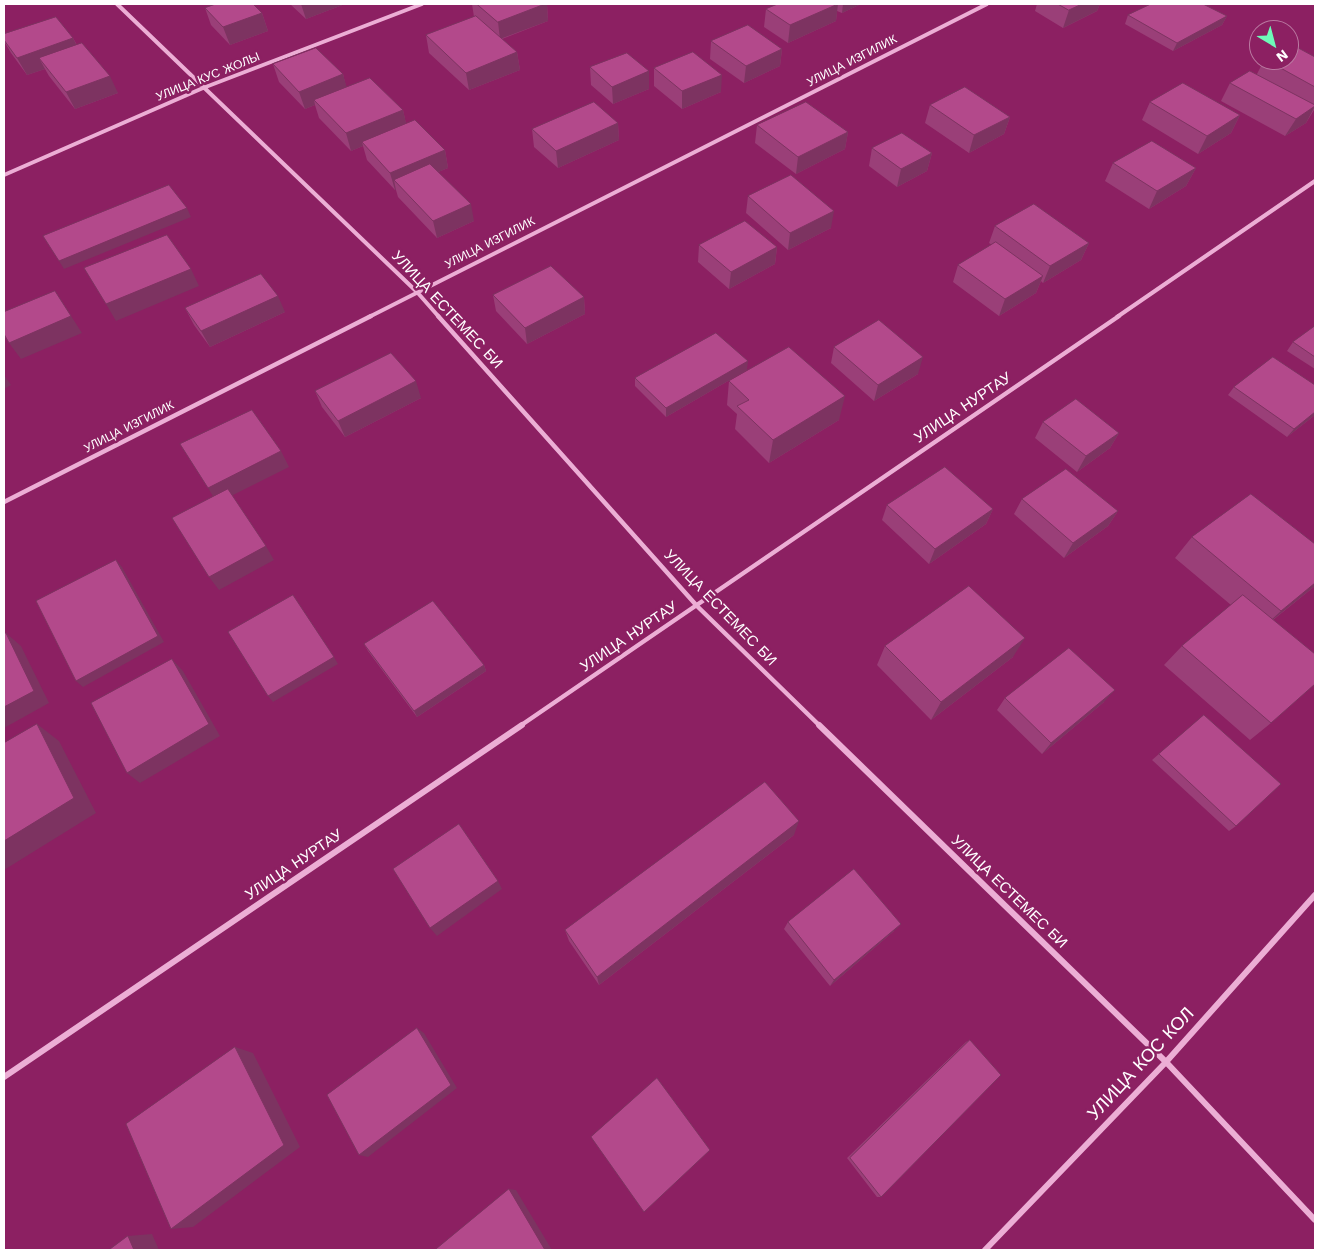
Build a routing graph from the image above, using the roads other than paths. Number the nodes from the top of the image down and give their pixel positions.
1 (117, 4) edge
2 (422, 4) edge
3 (987, 4) edge
4 (203, 88) junction
5 (4, 175) edge
6 (1315, 181) edge
7 (416, 292) junction
8 (4, 502) edge
9 (697, 606) junction
10 (1315, 895) edge
11 (1166, 1062) junction
12 (4, 1077) edge
13 (1315, 1220) edge
14 (985, 1250) edge

1 - 4 street, УЛИЦА ЕСТЕМЕС БИ
2 - 4 street, УЛИЦА КУС ЖОЛЫ
3 - 7 street, УЛИЦА ИЗГИЛИК
4 - 5 street, УЛИЦА КУС ЖОЛЫ
4 - 7 street, УЛИЦА ЕСТЕМЕС БИ
6 - 9 street, УЛИЦА НУРТАУ
7 - 8 street, УЛИЦА ИЗГИЛИК
7 - 9 street, УЛИЦА ЕСТЕМЕС БИ
9 - 11 street, УЛИЦА ЕСТЕМЕС БИ
9 - 12 street, УЛИЦА НУРТАУ
10 - 11 street, УЛИЦА КОС КОЛ
11 - 13 street, УЛИЦА ЕСТЕМЕС БИ
11 - 14 street, УЛИЦА КОС КОЛ

